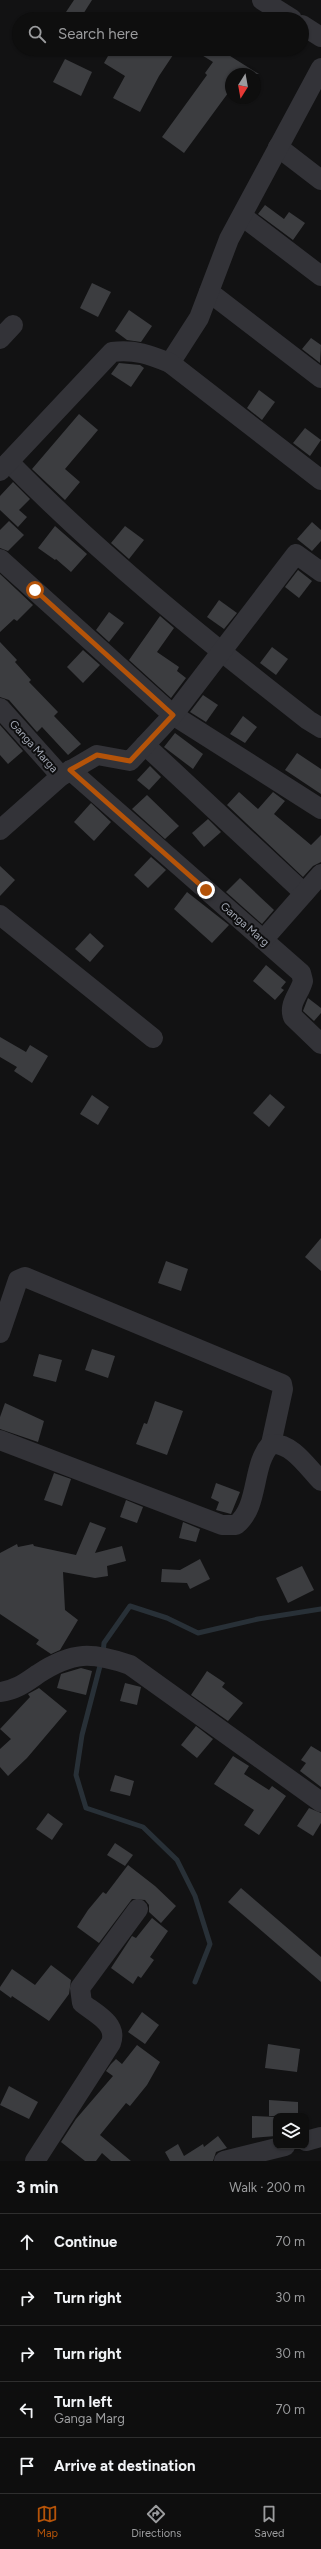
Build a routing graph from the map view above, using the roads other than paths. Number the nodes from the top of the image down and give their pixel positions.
1 (262, 0) edge
2 (281, 12) edge
3 (309, 29) edge
4 (321, 37) edge
5 (321, 68) edge
6 (278, 147) junction
7 (321, 180) edge
8 (242, 216) junction
9 (321, 276) edge
10 (209, 292) junction
11 (170, 364) junction
12 (321, 378) edge
13 (5, 467) edge
14 (321, 480) edge
15 (0, 559) edge
16 (321, 572) edge
17 (221, 652) junction
18 (0, 708) edge
19 (173, 715) junction
20 (321, 728) edge
21 (145, 745) junction
22 (66, 773) junction
23 (321, 809) edge
24 (0, 830) edge
25 (321, 874) edge
26 (304, 893) junction
27 (0, 915) edge
28 (263, 940) junction
29 (154, 1038) dead end
30 (321, 1044) edge
31 (0, 1334) edge
32 (0, 1440) edge
33 (271, 1444) junction
34 (321, 1481) edge
35 (0, 1692) edge
36 (321, 1802) edge
37 (138, 1908) dead end
38 (321, 2137) edge
39 (309, 2140) edge
40 (273, 2149) edge
41 (35, 2161) edge
42 (224, 2161) edge

1 - 2 street
3 - 4 street
5 - 6 street
6 - 7 street
6 - 8 street
8 - 9 street
8 - 10 street
10 - 11 street
10 - 12 street
11 - 13 street
11 - 14 street
13 - 17 street
15 - 19 street
16 - 17 street
17 - 19 street
17 - 20 street
18 - 22 street, Ganga Marga
19 - 21 street
19 - 23 street
21 - 22 street
21 - 26 street
22 - 24 street
22 - 28 street, Ganga Marg
25 - 26 street
26 - 28 street
27 - 29 street
28 - 30 street, Ganga Marg
31 - 33 street
32 - 33 street
33 - 34 street
35 - 36 street
37 - 41 street
38 - 39 street
40 - 42 street

